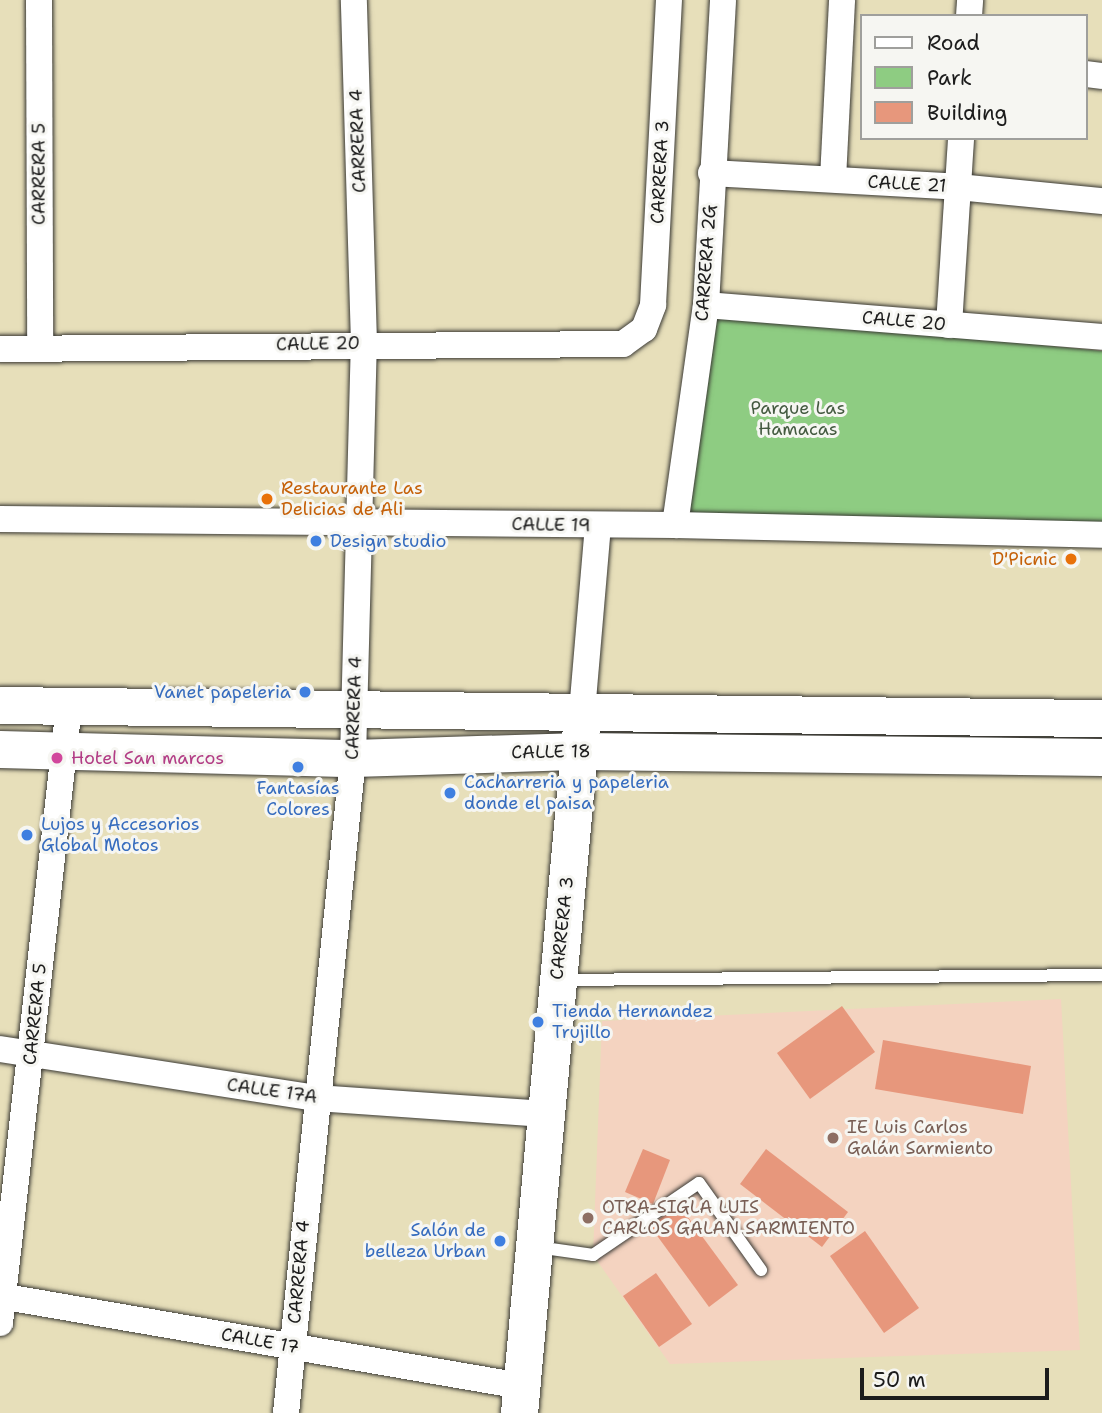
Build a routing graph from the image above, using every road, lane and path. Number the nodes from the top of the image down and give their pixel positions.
1 (39, 0) edge
2 (354, 0) edge
3 (669, 0) edge
4 (723, 0) edge
5 (842, 0) edge
6 (961, 140) edge
7 (711, 173) junction
8 (834, 179) junction
9 (958, 187) junction
10 (1102, 201) edge
11 (706, 304) junction
12 (949, 325) junction
13 (1102, 337) edge
14 (635, 338) joint
15 (364, 343) junction
16 (0, 349) edge
17 (40, 349) junction
18 (0, 519) edge
19 (360, 522) junction
20 (675, 525) junction
21 (598, 526) junction
22 (1102, 535) edge
23 (0, 705) edge
24 (69, 706) junction
25 (354, 709) junction
26 (582, 712) junction
27 (1102, 718) edge
28 (0, 748) edge
29 (64, 751) junction
30 (580, 751) junction
31 (1102, 757) edge
32 (353, 758) junction
33 (1102, 975) edge
34 (557, 980) junction
35 (0, 1049) edge
36 (30, 1054) junction
37 (315, 1098) junction
38 (546, 1114) junction
39 (533, 1247) junction
40 (761, 1270) dead end
41 (1, 1296) edge
42 (0, 1323) edge
43 (292, 1347) junction
44 (520, 1400) edge
45 (286, 1413) edge

1 - 17 street, CARRERA 5
2 - 15 street, CARRERA 4
3 - 14 street, CARRERA 3
4 - 7 street, CARRERA 2G
5 - 8 street
6 - 9 street
7 - 8 street, CALLE 21
7 - 11 street, CARRERA 2G
8 - 9 street, CALLE 21
9 - 10 street, CALLE 21
9 - 12 street
11 - 12 street, CALLE 20
11 - 20 street, CARRERA 2G
12 - 13 street, CALLE 20
14 - 15 street, CALLE 20
15 - 17 street, CALLE 20
15 - 19 street, CARRERA 4
16 - 17 street, CALLE 20
18 - 19 street, CALLE 19
19 - 21 street, CALLE 19
19 - 25 street, CARRERA 4
20 - 21 street, CALLE 19
20 - 22 street, CALLE 19
21 - 26 street, CARRERA 3
23 - 24 main road
24 - 25 main road
24 - 29 street, CARRERA 5
25 - 26 main road
25 - 32 street, CARRERA 4
26 - 27 main road
26 - 30 main road, CARRERA 3
28 - 29 main road, CALLE 18
29 - 32 main road, CALLE 18
29 - 36 street, CARRERA 5
30 - 31 main road, CALLE 18
30 - 32 main road, CALLE 18
30 - 34 main road, CARRERA 3
32 - 37 street, CARRERA 4
33 - 34 lane
34 - 38 main road, CARRERA 3
35 - 36 street, CALLE 17A
36 - 37 street, CALLE 17A
36 - 41 street, CARRERA 5
37 - 38 street, CALLE 17A
37 - 43 street, CARRERA 4
38 - 39 main road, CARRERA 3
39 - 40 lane
39 - 44 main road, CARRERA 3
41 - 42 street, CARRERA 5
41 - 43 street, CALLE 17
43 - 44 street, CALLE 17
43 - 45 street, CARRERA 4

